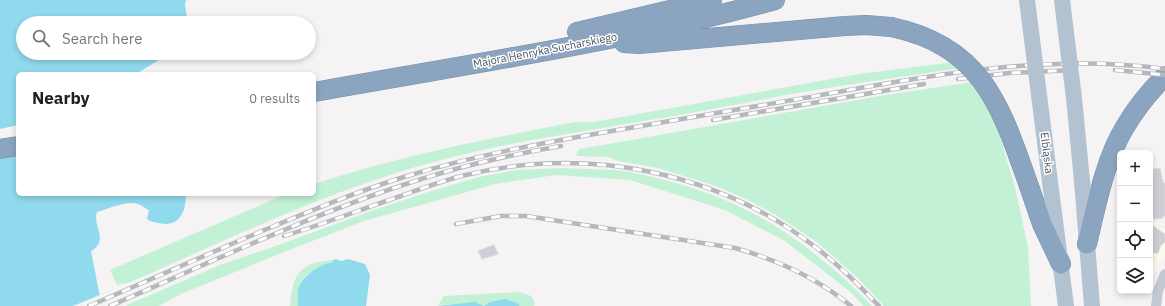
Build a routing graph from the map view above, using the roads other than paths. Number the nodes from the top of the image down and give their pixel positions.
1 (712, 0) edge
2 (775, 0) edge
3 (1027, 0) edge
4 (1062, 0) edge
5 (692, 3) edge
6 (601, 40) junction
7 (1165, 76) edge
8 (316, 81) edge
9 (337, 82) junction
10 (316, 91) edge
11 (16, 134) edge
12 (0, 137) edge
13 (16, 146) edge
14 (0, 149) edge
15 (1087, 244) junction
16 (1061, 264) junction
17 (1165, 274) edge
18 (1066, 306) edge
19 (1092, 306) edge
20 (1156, 306) edge

1 - 5 highway, Majora Henryka Sucharskiego
2 - 6 highway, Majora Henryka Sucharskiego
3 - 16 main road, Elbląska, bridge
4 - 15 main road, bridge
5 - 9 highway, Majora Henryka Sucharskiego
6 - 9 highway, Majora Henryka Sucharskiego
6 - 16 highway, bridge
7 - 15 highway
8 - 9 highway, Majora Henryka Sucharskiego
9 - 10 highway, Majora Henryka Sucharskiego
11 - 12 highway
13 - 14 highway
15 - 19 main road
16 - 18 main road, Elbląska
17 - 20 street

